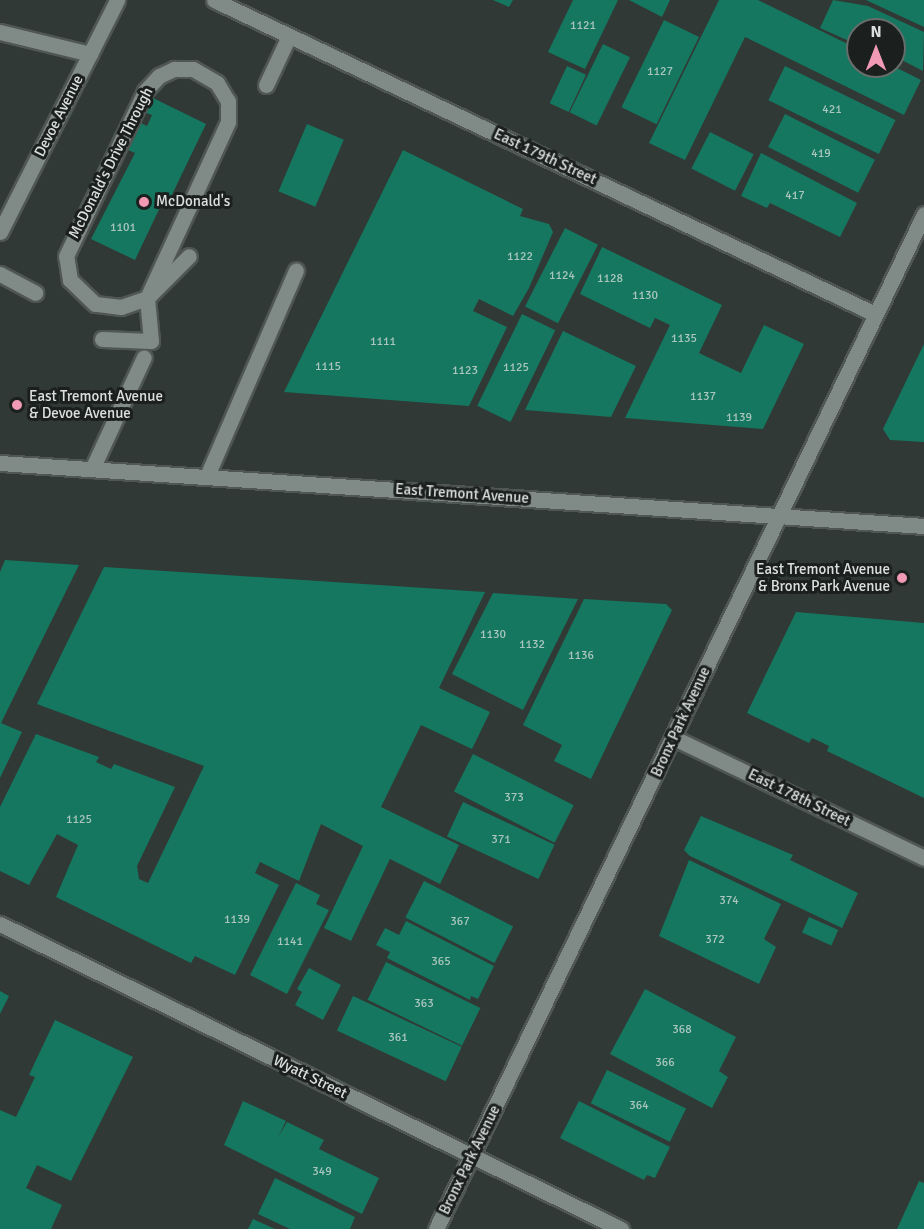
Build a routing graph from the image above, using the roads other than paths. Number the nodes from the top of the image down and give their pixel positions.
1 (117, 0) edge
2 (214, 0) edge
3 (0, 32) edge
4 (288, 36) junction
5 (90, 54) junction
6 (266, 84) dead end
7 (6, 206) edge
8 (924, 214) edge
9 (0, 231) edge
10 (189, 256) dead end
11 (296, 270) dead end
12 (0, 274) edge
13 (34, 293) dead end
14 (147, 298) junction
15 (875, 314) junction
16 (102, 339) dead end
17 (144, 357) dead end
18 (0, 463) edge
19 (92, 469) junction
20 (207, 476) junction
21 (779, 515) junction
22 (924, 526) edge
23 (674, 738) junction
24 (924, 858) edge
25 (0, 924) edge
26 (472, 1156) junction
27 (436, 1229) edge
28 (621, 1229) edge

1 - 5 street, Devoe Avenue
2 - 4 street, East 179th Street
3 - 5 street
4 - 6 street
4 - 15 street, East 179th Street
5 - 7 street, Devoe Avenue
7 - 9 street, Devoe Avenue
8 - 15 street, Bronx Park Avenue
10 - 14 street
11 - 20 street
12 - 13 street
14 - 14 street, McDonald's Drive Through
14 - 16 street
15 - 21 street, Bronx Park Avenue
17 - 19 street
18 - 19 street, East Tremont Avenue
19 - 20 street, East Tremont Avenue
20 - 21 street, East Tremont Avenue
21 - 22 street, East Tremont Avenue
21 - 23 street, Bronx Park Avenue
23 - 24 street, East 178th Street
23 - 26 street, Bronx Park Avenue
25 - 26 street, Wyatt Street
26 - 27 street, Bronx Park Avenue
26 - 28 street, Wyatt Street

